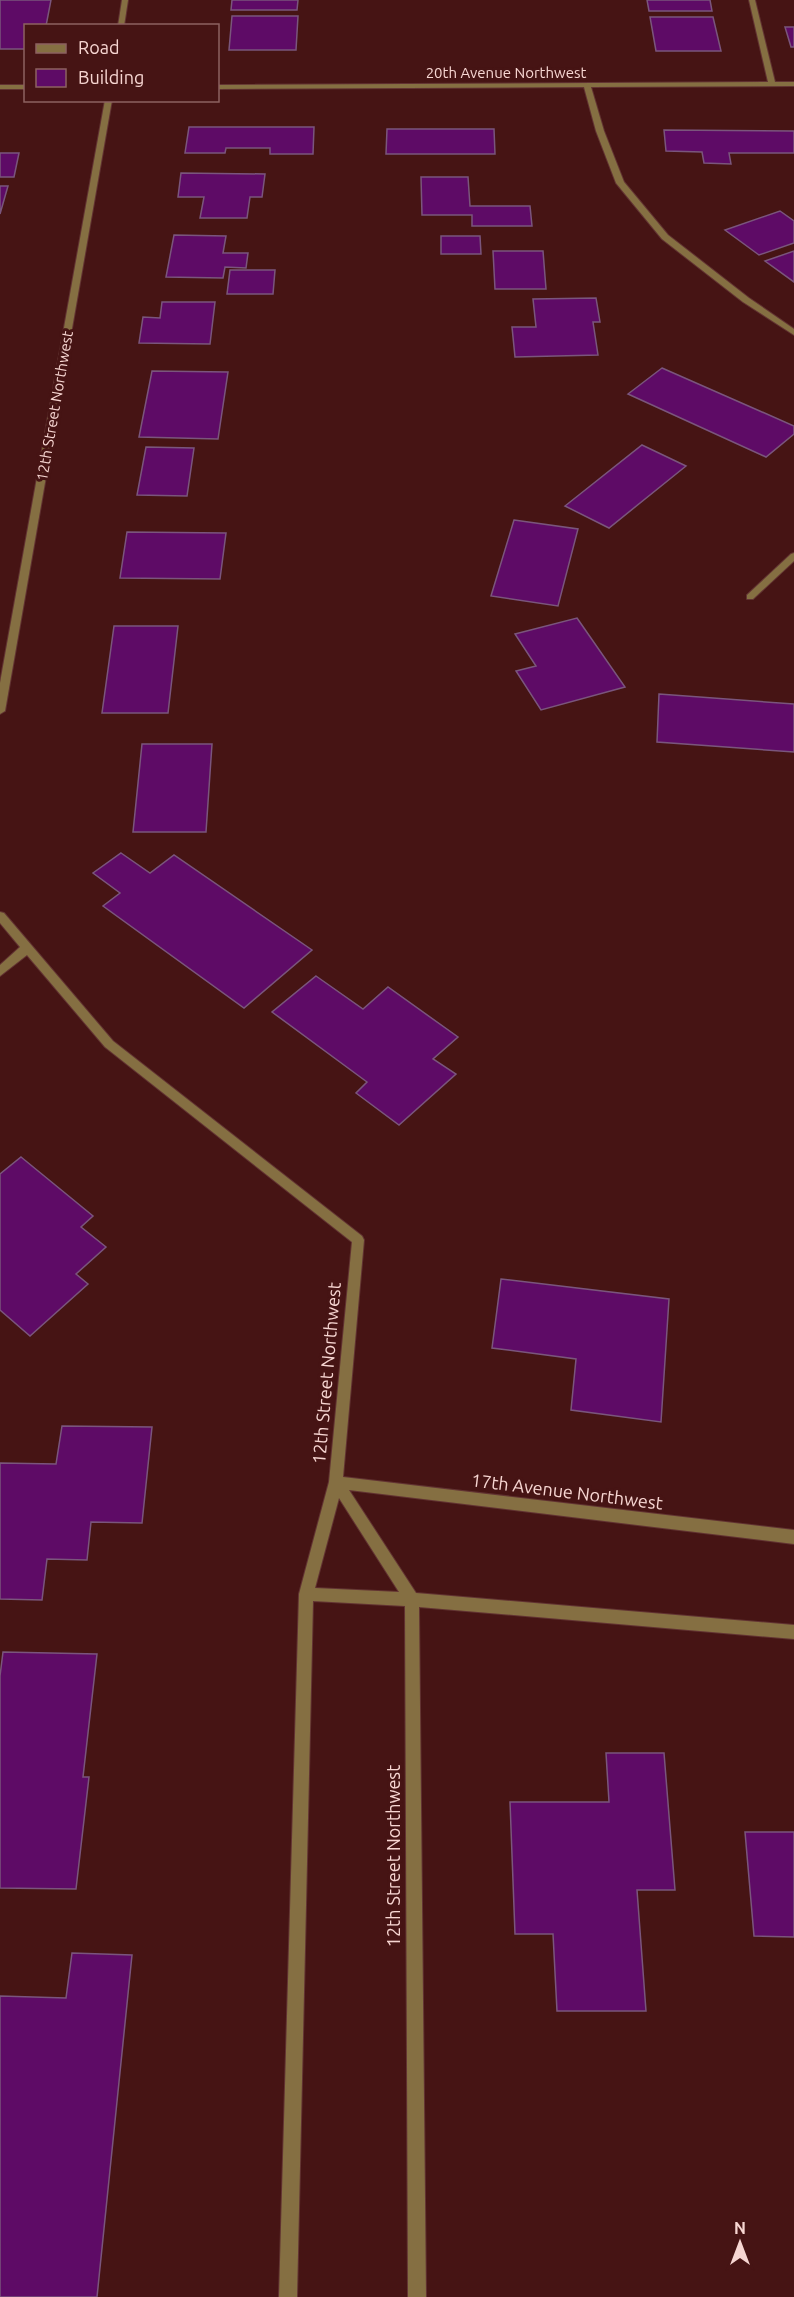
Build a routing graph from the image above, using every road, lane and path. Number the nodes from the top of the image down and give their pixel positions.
1 (125, 0) edge
2 (752, 0) edge
3 (121, 24) edge
4 (772, 84) junction
5 (794, 84) edge
6 (587, 86) junction
7 (0, 87) edge
8 (24, 87) edge
9 (219, 87) edge
10 (109, 102) edge
11 (794, 333) edge
12 (794, 556) edge
13 (750, 597) dead end
14 (0, 711) edge
15 (0, 916) edge
16 (27, 948) junction
17 (0, 972) edge
18 (336, 1482) junction
19 (794, 1537) edge
20 (306, 1594) junction
21 (412, 1600) junction
22 (794, 1632) edge
23 (288, 2297) edge
24 (417, 2297) edge

1 - 3 street
2 - 4 street
4 - 5 street, 20th Avenue Northwest
4 - 6 street, 20th Avenue Northwest
6 - 9 street, 20th Avenue Northwest
6 - 11 street
7 - 8 street
10 - 14 street, 12th Street Northwest
12 - 13 street
15 - 16 street, 12th Street Northwest
16 - 17 street
16 - 18 street, 12th Street Northwest
18 - 19 street, 17th Avenue Northwest
18 - 20 street
18 - 21 street, 12th Street Northwest
20 - 21 street
20 - 23 street
21 - 22 street
21 - 24 street, 12th Street Northwest

